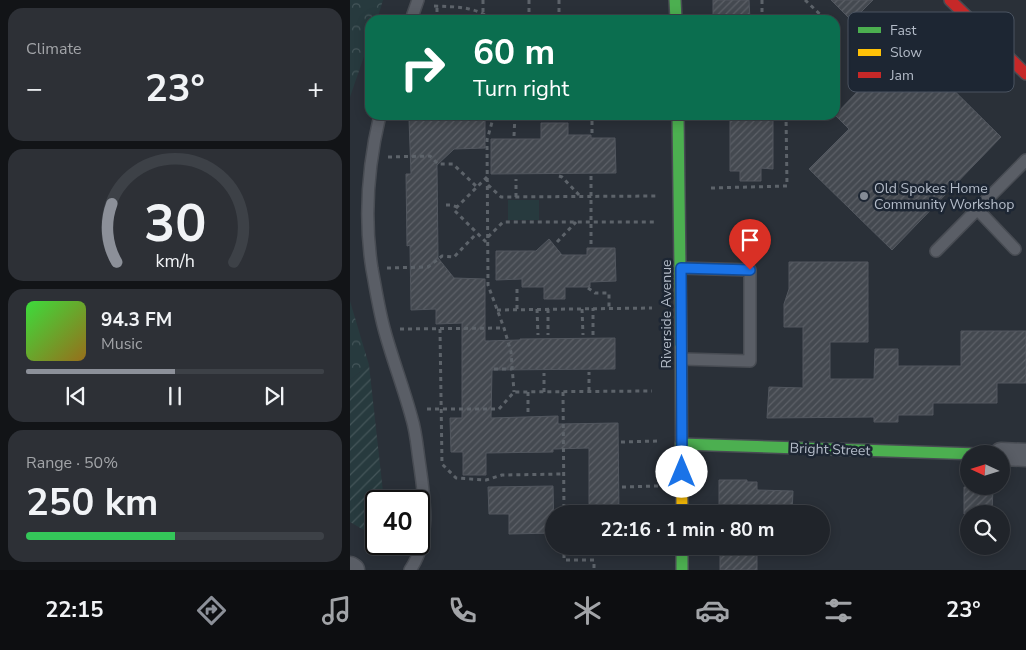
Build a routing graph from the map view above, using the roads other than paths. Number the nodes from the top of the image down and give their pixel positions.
1 (675, 0) edge
2 (950, 0) edge
3 (417, 3) edge
4 (962, 12) edge
5 (413, 15) edge
6 (676, 15) edge
7 (1014, 62) edge
8 (1026, 74) edge
9 (379, 120) edge
10 (678, 120) edge
11 (1024, 166) edge
12 (977, 209) junction
13 (1015, 249) dead end
14 (936, 251) dead end
15 (681, 268) junction
16 (681, 359) junction
17 (682, 442) junction
18 (960, 453) edge
19 (1010, 454) edge
20 (1026, 455) edge
21 (682, 505) edge
22 (682, 555) edge
23 (410, 570) edge
24 (682, 570) edge

1 - 6 street
2 - 4 street
3 - 5 lane
7 - 8 street
9 - 23 lane
10 - 15 street, Riverside Avenue
11 - 12 lane
12 - 13 lane
12 - 14 lane
15 - 16 street, Riverside Avenue
15 - 16 lane
16 - 17 street, Riverside Avenue
17 - 18 street, Bright Street
17 - 21 street, Riverside Avenue
19 - 20 street
22 - 24 street

